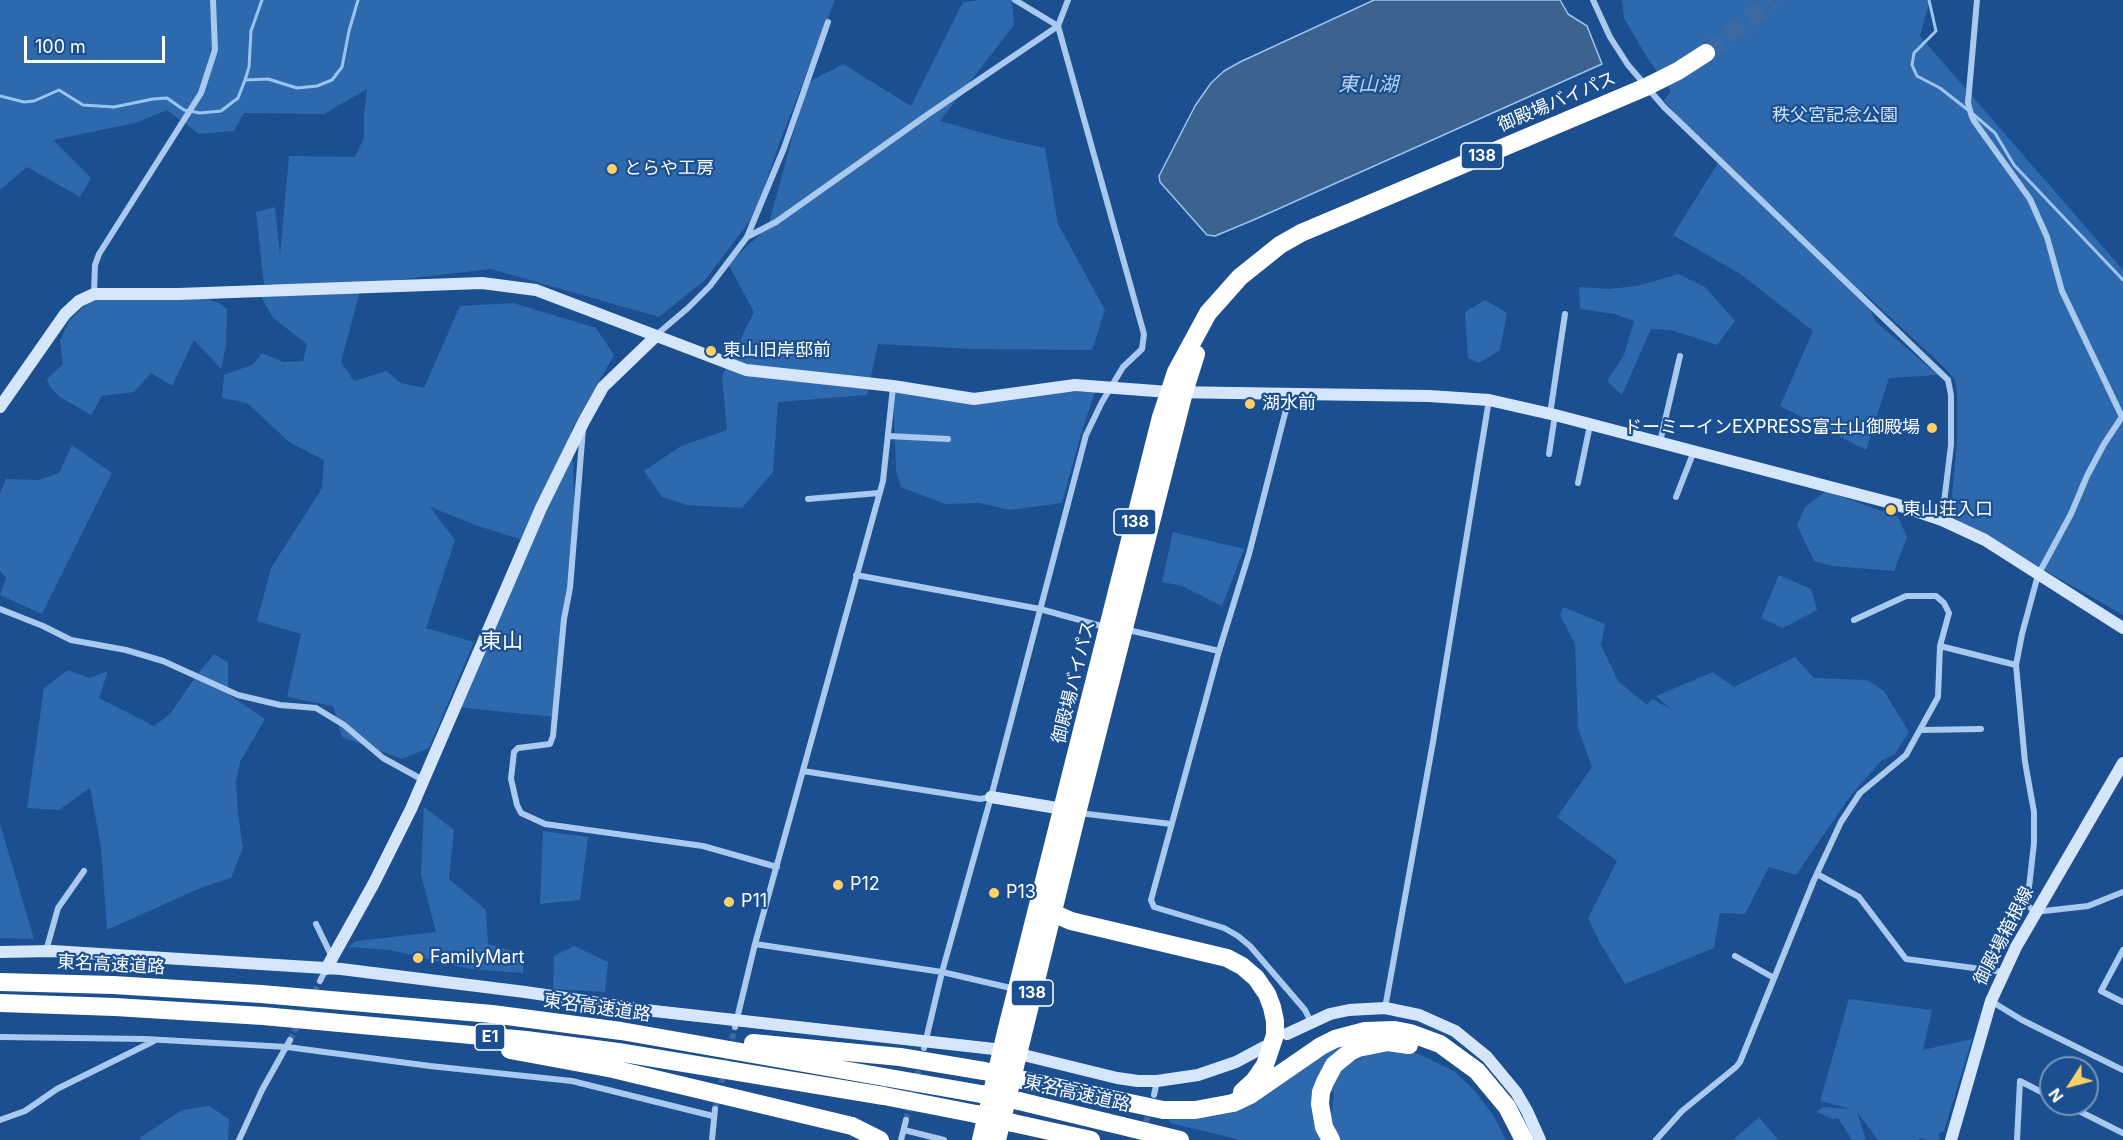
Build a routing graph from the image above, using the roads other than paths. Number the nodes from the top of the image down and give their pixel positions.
1 (213, 0) edge
2 (1016, 0) edge
3 (1068, 0) edge
4 (1593, 0) edge
5 (1977, 0) edge
6 (828, 22) dead end
7 (1058, 26) junction
8 (1706, 53) tunnel mouth
9 (1646, 87) junction
10 (747, 237) junction
11 (94, 294) junction
12 (1565, 314) dead end
13 (655, 337) junction
14 (1680, 356) dead end
15 (893, 386) junction
16 (1110, 388) junction
17 (1176, 392) junction
18 (1291, 393) junction
19 (1489, 400) junction
20 (0, 407) edge
21 (1552, 414) junction
22 (584, 421) junction
23 (1590, 424) junction
24 (888, 436) junction
25 (948, 439) dead end
26 (1660, 442) junction
27 (1694, 451) junction
28 (1549, 454) dead end
29 (1578, 483) dead end
30 (879, 493) junction
31 (1676, 497) dead end
32 (808, 499) dead end
33 (1942, 520) junction
34 (2038, 575) junction
35 (856, 576) junction
36 (1040, 609) junction
37 (1, 611) edge
38 (1854, 620) dead end
39 (2123, 628) edge
40 (1117, 629) junction
41 (1940, 646) junction
42 (1220, 651) junction
43 (2016, 665) junction
44 (1981, 729) dead end
45 (1920, 730) junction
46 (2123, 763) edge
47 (803, 771) junction
48 (423, 780) junction
49 (991, 796) junction
50 (1070, 811) junction
51 (1171, 824) junction
52 (777, 867) junction
53 (84, 871) dead end
54 (1817, 874) junction
55 (2123, 892) edge
56 (1041, 896) junction
57 (2036, 912) junction
58 (1053, 913) junction
59 (1071, 921) junction
60 (316, 924) dead end
61 (1047, 935) junction
62 (755, 944) junction
63 (2123, 950) edge
64 (0, 952) edge
65 (46, 952) junction
66 (1735, 956) dead end
67 (329, 964) junction
68 (942, 972) junction
69 (2004, 972) junction
70 (1774, 978) junction
71 (321, 981) tunnel mouth
72 (0, 982) edge
73 (1017, 990) junction
74 (1991, 1001) junction
75 (2123, 1002) edge
76 (0, 1004) edge
77 (1385, 1008) junction
78 (1311, 1022) junction
79 (370, 1024) junction
80 (735, 1024) junction
81 (621, 1031) junction
82 (1287, 1034) dead end
83 (0, 1037) edge
84 (156, 1040) junction
85 (289, 1044) junction
86 (925, 1044) junction
87 (1264, 1047) dead end
88 (1011, 1051) junction
89 (2123, 1070) edge
90 (1157, 1081) junction
91 (2039, 1091) edge
92 (1154, 1095) dead end
93 (1222, 1104) junction
94 (2089, 1116) edge
95 (0, 1120) edge
96 (906, 1120) tunnel mouth
97 (904, 1130) junction
98 (2123, 1133) edge
99 (1086, 1139) edge
100 (239, 1140) edge
101 (711, 1140) edge
102 (880, 1140) edge
103 (901, 1140) edge
104 (944, 1140) edge
105 (981, 1140) edge
106 (997, 1140) edge
107 (1180, 1140) edge
108 (1331, 1140) edge
109 (1512, 1140) edge
110 (1524, 1140) edge
111 (1540, 1140) edge
112 (1656, 1140) edge
113 (1951, 1140) edge
114 (2017, 1140) edge

1 - 11 street
2 - 7 street
3 - 7 street
4 - 9 street
5 - 34 street
6 - 10 street
7 - 10 street
7 - 16 street
8 - 9 highway, 御殿場バイパス / 138
9 - 17 highway, 御殿場バイパス / 138
9 - 33 street
10 - 13 street
11 - 13 street
11 - 20 street
12 - 21 street
13 - 15 street
13 - 22 street
14 - 26 street
15 - 16 street
15 - 24 street
16 - 17 street
16 - 36 street
17 - 18 street
17 - 40 highway, 御殿場バイパス / 138
18 - 19 street
18 - 42 street
19 - 21 street
19 - 77 street
21 - 23 street
21 - 28 street
22 - 48 street
22 - 52 street
23 - 26 street
23 - 29 street
24 - 25 street
24 - 30 street
26 - 27 street
27 - 31 street
27 - 33 street
30 - 32 street
30 - 35 street
33 - 34 street
34 - 39 street
34 - 43 street
35 - 36 street
35 - 47 street
36 - 40 street
36 - 49 street
37 - 48 street
38 - 41 street
40 - 42 street
40 - 50 highway, 御殿場バイパス / 138
41 - 43 street
41 - 45 street
42 - 51 street
43 - 57 street
44 - 45 street
45 - 54 street
46 - 57 street, 御殿場箱根線
47 - 49 street
47 - 52 street
48 - 67 street
49 - 50 street
49 - 68 street
50 - 51 street
50 - 56 highway, 御殿場バイパス / 138
50 - 58 highway, 御殿場バイパス / 138
51 - 78 street
52 - 62 street
53 - 65 street
54 - 69 street
54 - 70 street
55 - 57 street
56 - 58 highway
56 - 73 highway, 御殿場バイパス / 138
57 - 69 street, 御殿場箱根線
58 - 59 highway
58 - 61 highway, 御殿場バイパス / 138
59 - 61 highway
59 - 93 highway
60 - 67 street
61 - 88 highway, 御殿場バイパス / 138
62 - 68 street
62 - 80 street
63 - 75 street
64 - 65 street
65 - 67 street
66 - 70 street
67 - 71 street
67 - 80 street
68 - 73 street
68 - 86 street
69 - 74 street, 御殿場箱根線
70 - 112 street
72 - 81 highway, 東名高速道路 / E1
73 - 88 highway, 御殿場バイパス / 138
74 - 89 street
74 - 113 street, 御殿場箱根線
76 - 79 highway, E1
77 - 78 street
77 - 111 street
78 - 82 street
79 - 99 highway, E1, bridge
79 - 102 highway
80 - 86 street
81 - 93 highway, bridge
81 - 107 highway, 東名高速道路 / E1, bridge
83 - 84 street
84 - 85 street
84 - 95 street
85 - 100 street
85 - 101 street
86 - 88 street
87 - 90 street
88 - 90 street
88 - 105 highway, 御殿場バイパス / 138
88 - 106 highway, 御殿場バイパス / 138
90 - 92 street
91 - 114 street
93 - 110 highway
94 - 98 street
96 - 97 street
97 - 103 street
97 - 104 street
108 - 109 highway

